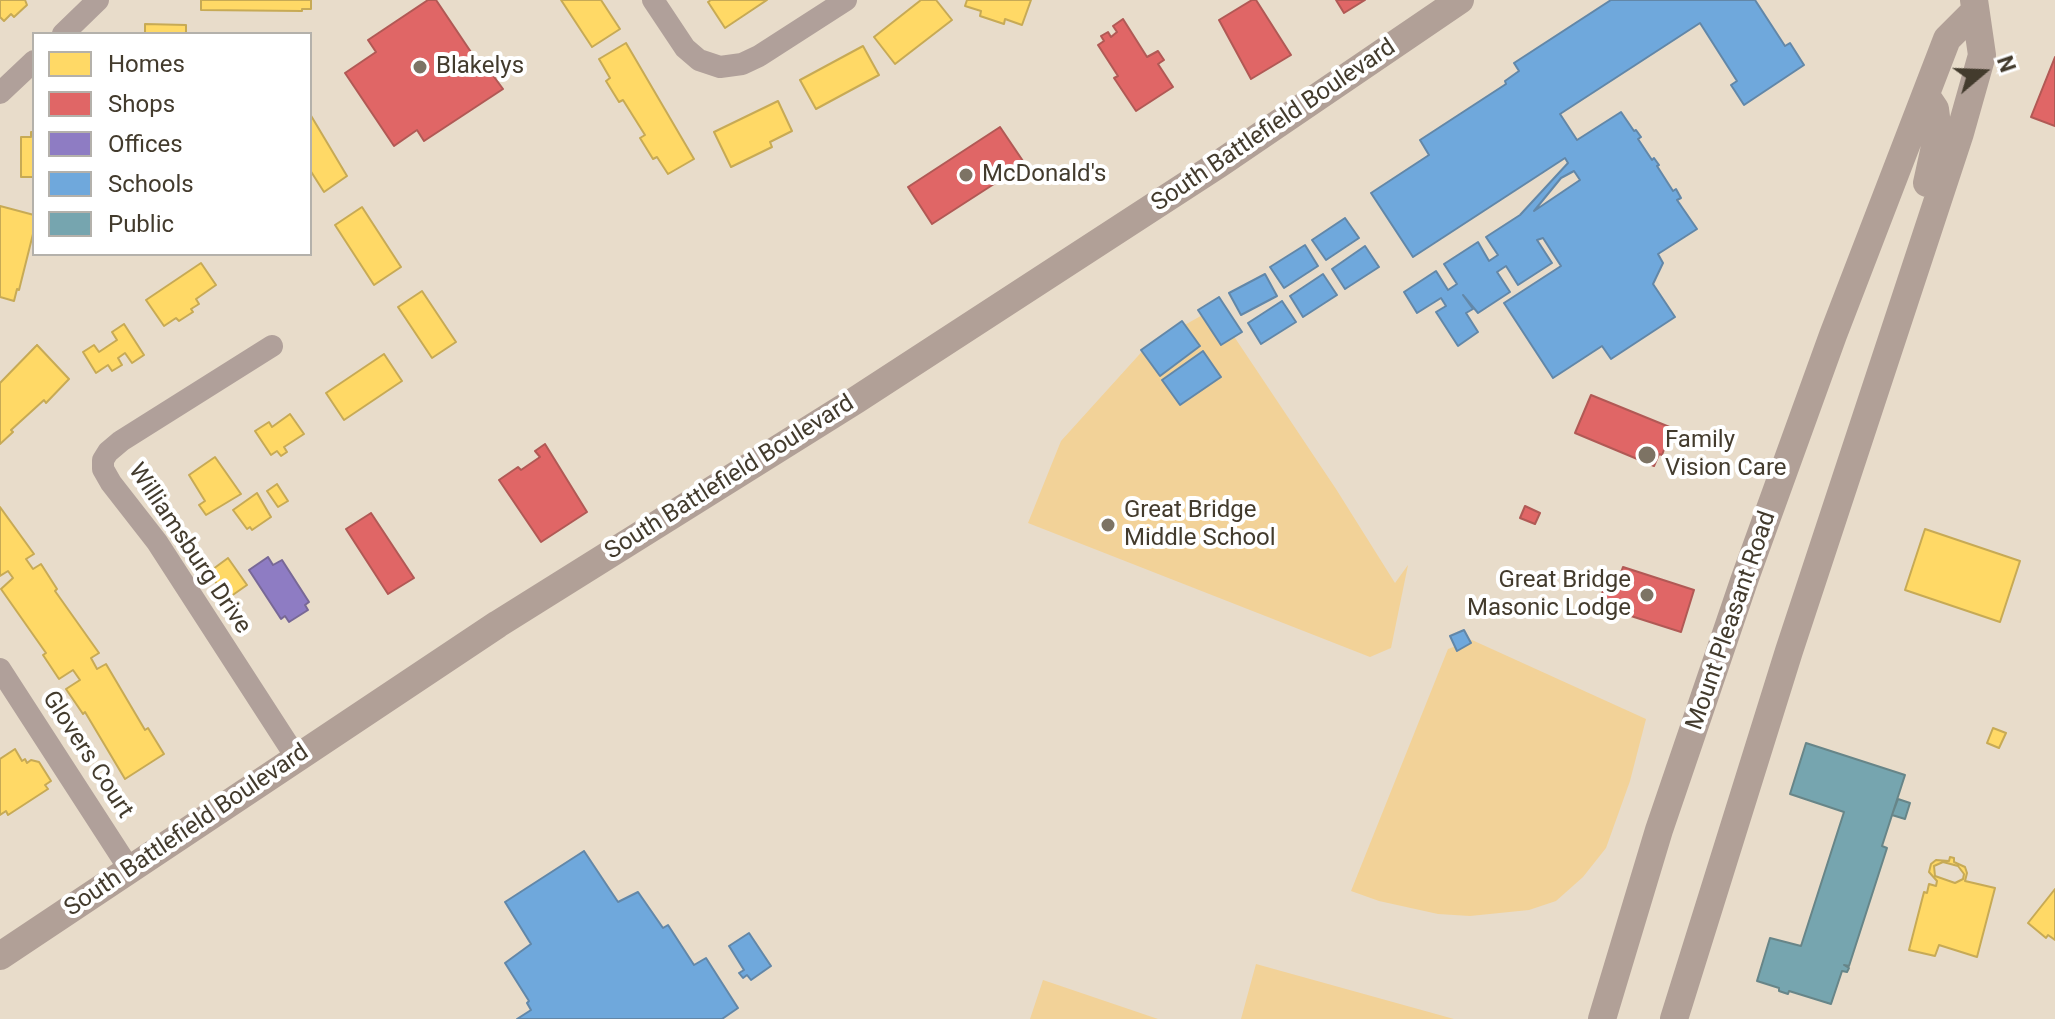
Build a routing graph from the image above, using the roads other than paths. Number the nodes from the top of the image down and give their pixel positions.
1 (98, 0) edge
2 (653, 0) edge
3 (846, 0) edge
4 (1460, 0) edge
5 (1974, 6) edge
6 (65, 32) edge
7 (32, 63) edge
8 (0, 93) edge
9 (1927, 97) junction
10 (272, 346) dead end
11 (1872, 404) junction
12 (0, 669) edge
13 (296, 757) junction
14 (130, 870) junction
15 (0, 956) edge
16 (1602, 1019) edge
17 (1674, 1019) edge

1 - 6 street
2 - 3 street
4 - 13 main road, South Battlefield Boulevard
5 - 9 main road, Mount Pleasant Road
5 - 11 main road, Mount Pleasant Road
7 - 8 street
9 - 11 main road
9 - 16 main road, Mount Pleasant Road
10 - 13 street, Williamsburg Drive
11 - 17 main road, Mount Pleasant Road
12 - 14 street, Glovers Court
13 - 14 main road, South Battlefield Boulevard
14 - 15 main road, South Battlefield Boulevard

